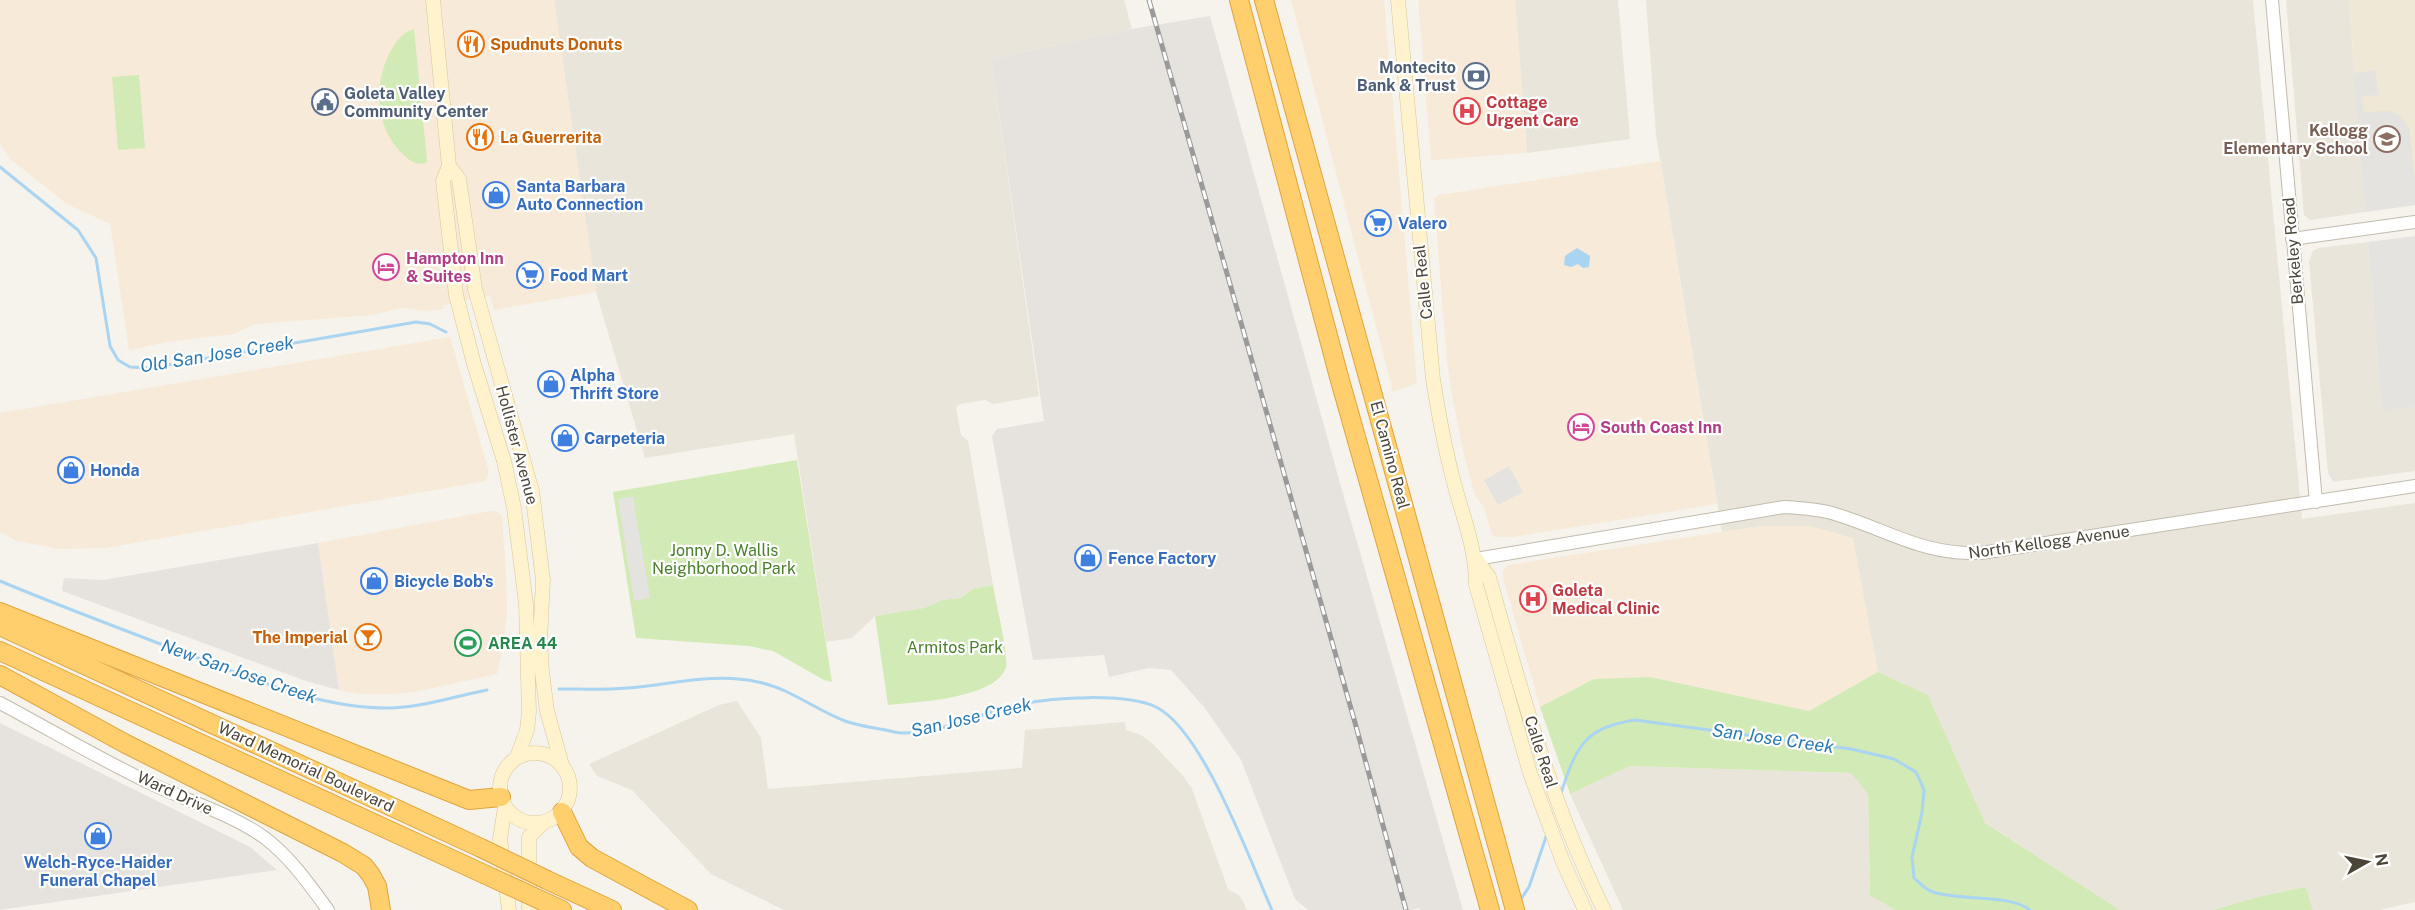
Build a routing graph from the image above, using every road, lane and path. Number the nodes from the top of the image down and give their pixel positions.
1 (433, 0) edge
2 (1239, 0) edge
3 (1264, 0) edge
4 (1398, 0) edge
5 (2272, 0) edge
6 (449, 166) junction
7 (2415, 222) edge
8 (2292, 239) junction
9 (2415, 486) edge
10 (2316, 502) junction
11 (1476, 559) junction
12 (0, 612) edge
13 (0, 626) edge
14 (0, 651) edge
15 (0, 675) edge
16 (0, 703) edge
17 (517, 757) junction
18 (562, 765) junction
19 (503, 802) junction
20 (561, 812) junction
21 (544, 822) junction
22 (357, 863) junction
23 (1488, 903) edge
24 (556, 907) edge
25 (328, 910) edge
26 (368, 910) edge
27 (381, 910) edge
28 (509, 910) edge
29 (529, 910) edge
30 (612, 910) edge
31 (688, 910) edge
32 (1515, 910) edge
33 (1585, 910) edge
34 (1604, 910) edge

1 - 6 main road, Hollister Avenue
2 - 23 highway, El Camino Real
3 - 32 highway, El Camino Real
4 - 11 main road, Calle Real
5 - 8 street, Berkeley Road
6 - 17 main road, Hollister Avenue
6 - 18 main road, Hollister Avenue
7 - 8 street
8 - 10 street, Berkeley Road
9 - 10 street, North Kellogg Avenue
10 - 11 street, North Kellogg Avenue
11 - 33 main road, Calle Real
11 - 34 main road, Calle Real
12 - 19 highway
13 - 30 highway, Ward Memorial Boulevard, bridge
14 - 24 highway, Ward Memorial Boulevard, bridge
15 - 22 highway
16 - 25 street, Ward Drive
17 - 18 main road
17 - 19 main road
18 - 20 main road
19 - 21 main road
19 - 28 main road
20 - 21 main road
20 - 31 highway
21 - 29 main road
22 - 26 highway
22 - 27 highway

